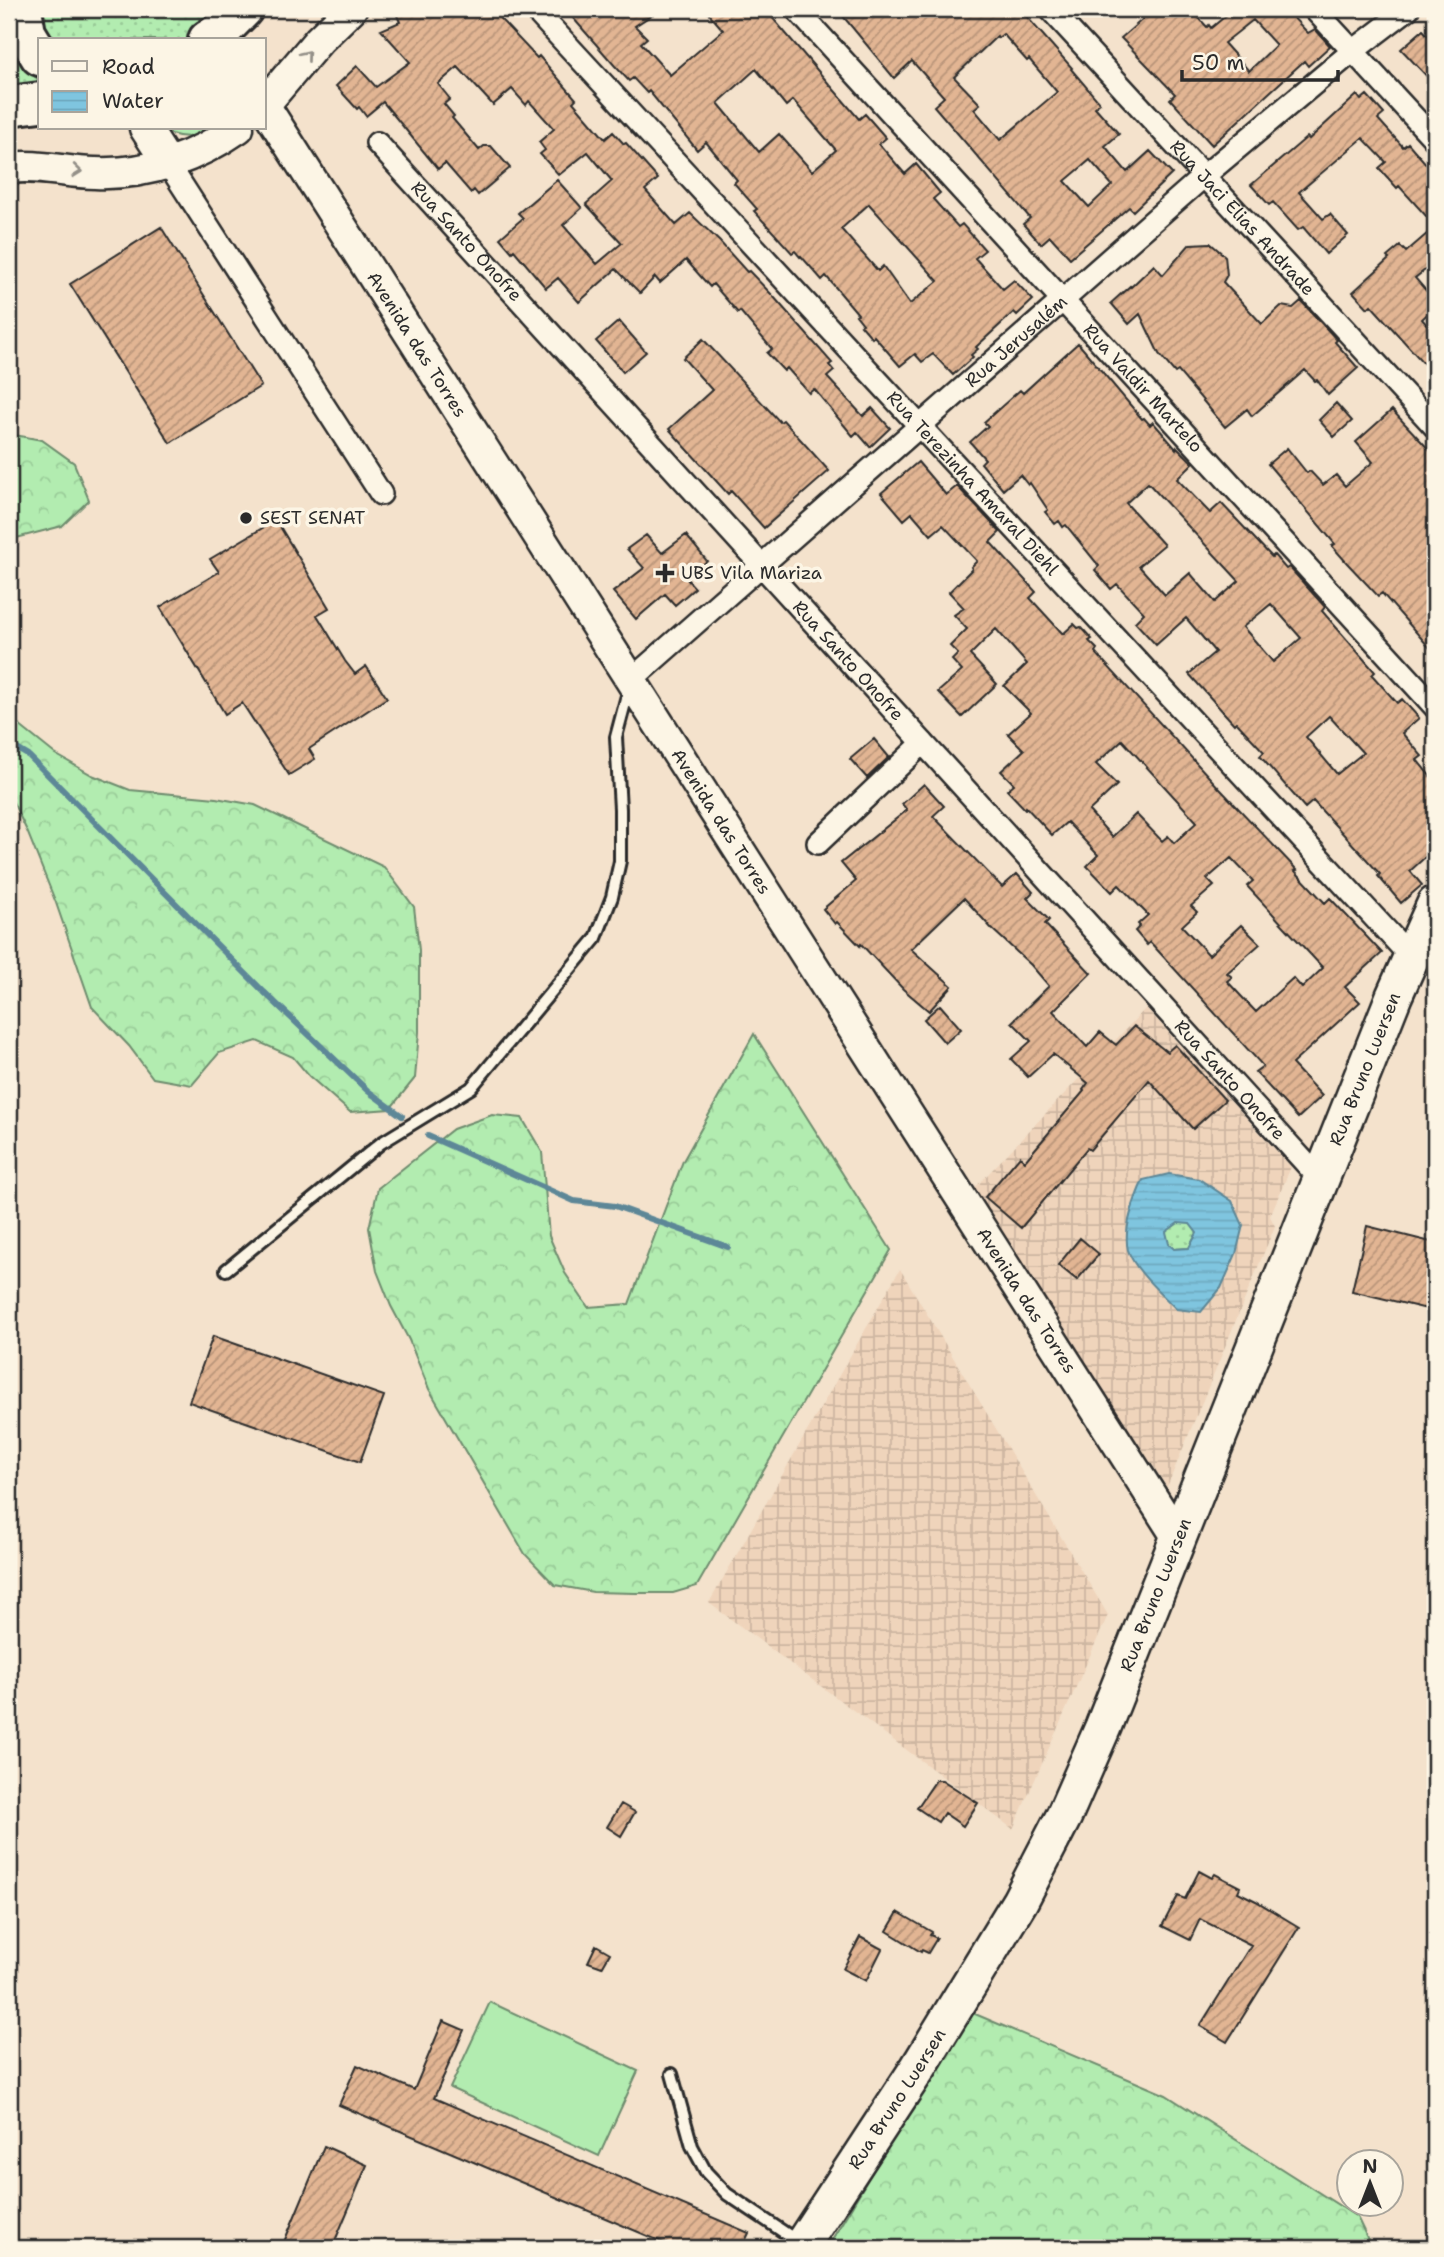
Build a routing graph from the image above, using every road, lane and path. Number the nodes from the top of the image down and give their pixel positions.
1 (22, 9) edge
2 (351, 9) edge
3 (534, 9) edge
4 (796, 9) edge
5 (1050, 9) edge
6 (1314, 9) edge
7 (1408, 9) edge
8 (1353, 51) junction
9 (38, 53) edge
10 (38, 102) edge
11 (266, 103) edge
12 (9, 106) edge
13 (266, 108) edge
14 (146, 130) edge
15 (235, 130) edge
16 (1435, 140) edge
17 (377, 143) dead end
18 (169, 165) junction
19 (9, 168) edge
20 (1204, 176) junction
21 (1062, 300) junction
22 (920, 426) junction
23 (1435, 426) edge
24 (381, 494) dead end
25 (761, 566) junction
26 (631, 680) junction
27 (1435, 707) edge
28 (923, 743) junction
29 (818, 843) dead end
30 (1435, 904) edge
31 (1410, 957) junction
32 (1321, 1180) junction
33 (226, 1270) dead end
34 (1178, 1538) junction
35 (672, 2074) dead end
36 (801, 2246) edge

1 - 9 highway
11 -> 2 main road
3 - 22 street, Rua Terezinha Amaral Diehl
4 - 21 street, Rua Valdir Martelo
5 - 20 street, Rua Jaci Elias Andrade
6 - 8 street
7 - 8 street, Rua Jerusalém
8 - 16 street
8 - 20 street, Rua Jerusalém
10 - 12 highway
13 - 26 main road, Avenida das Torres
14 - 18 main road
15 - 18 main road
17 - 25 street, Rua Santo Onofre
19 -> 18 main road
18 - 24 street
20 - 21 street, Rua Jerusalém
20 - 23 street, Rua Jaci Elias Andrade
21 - 22 street, Rua Jerusalém
21 - 27 street, Rua Valdir Martelo
22 - 25 street, Rua Jerusalém
22 - 31 street, Rua Terezinha Amaral Diehl
25 - 26 street, Rua Jerusalém
25 - 28 street, Rua Santo Onofre
26 - 33 lane
26 - 34 main road, Avenida das Torres
28 - 29 street
28 - 32 street, Rua Santo Onofre
30 - 31 main road, Rua Bruno Luersen
31 - 32 main road, Rua Bruno Luersen
32 - 34 main road, Rua Bruno Luersen
34 - 36 main road, Rua Bruno Luersen
35 - 36 lane

